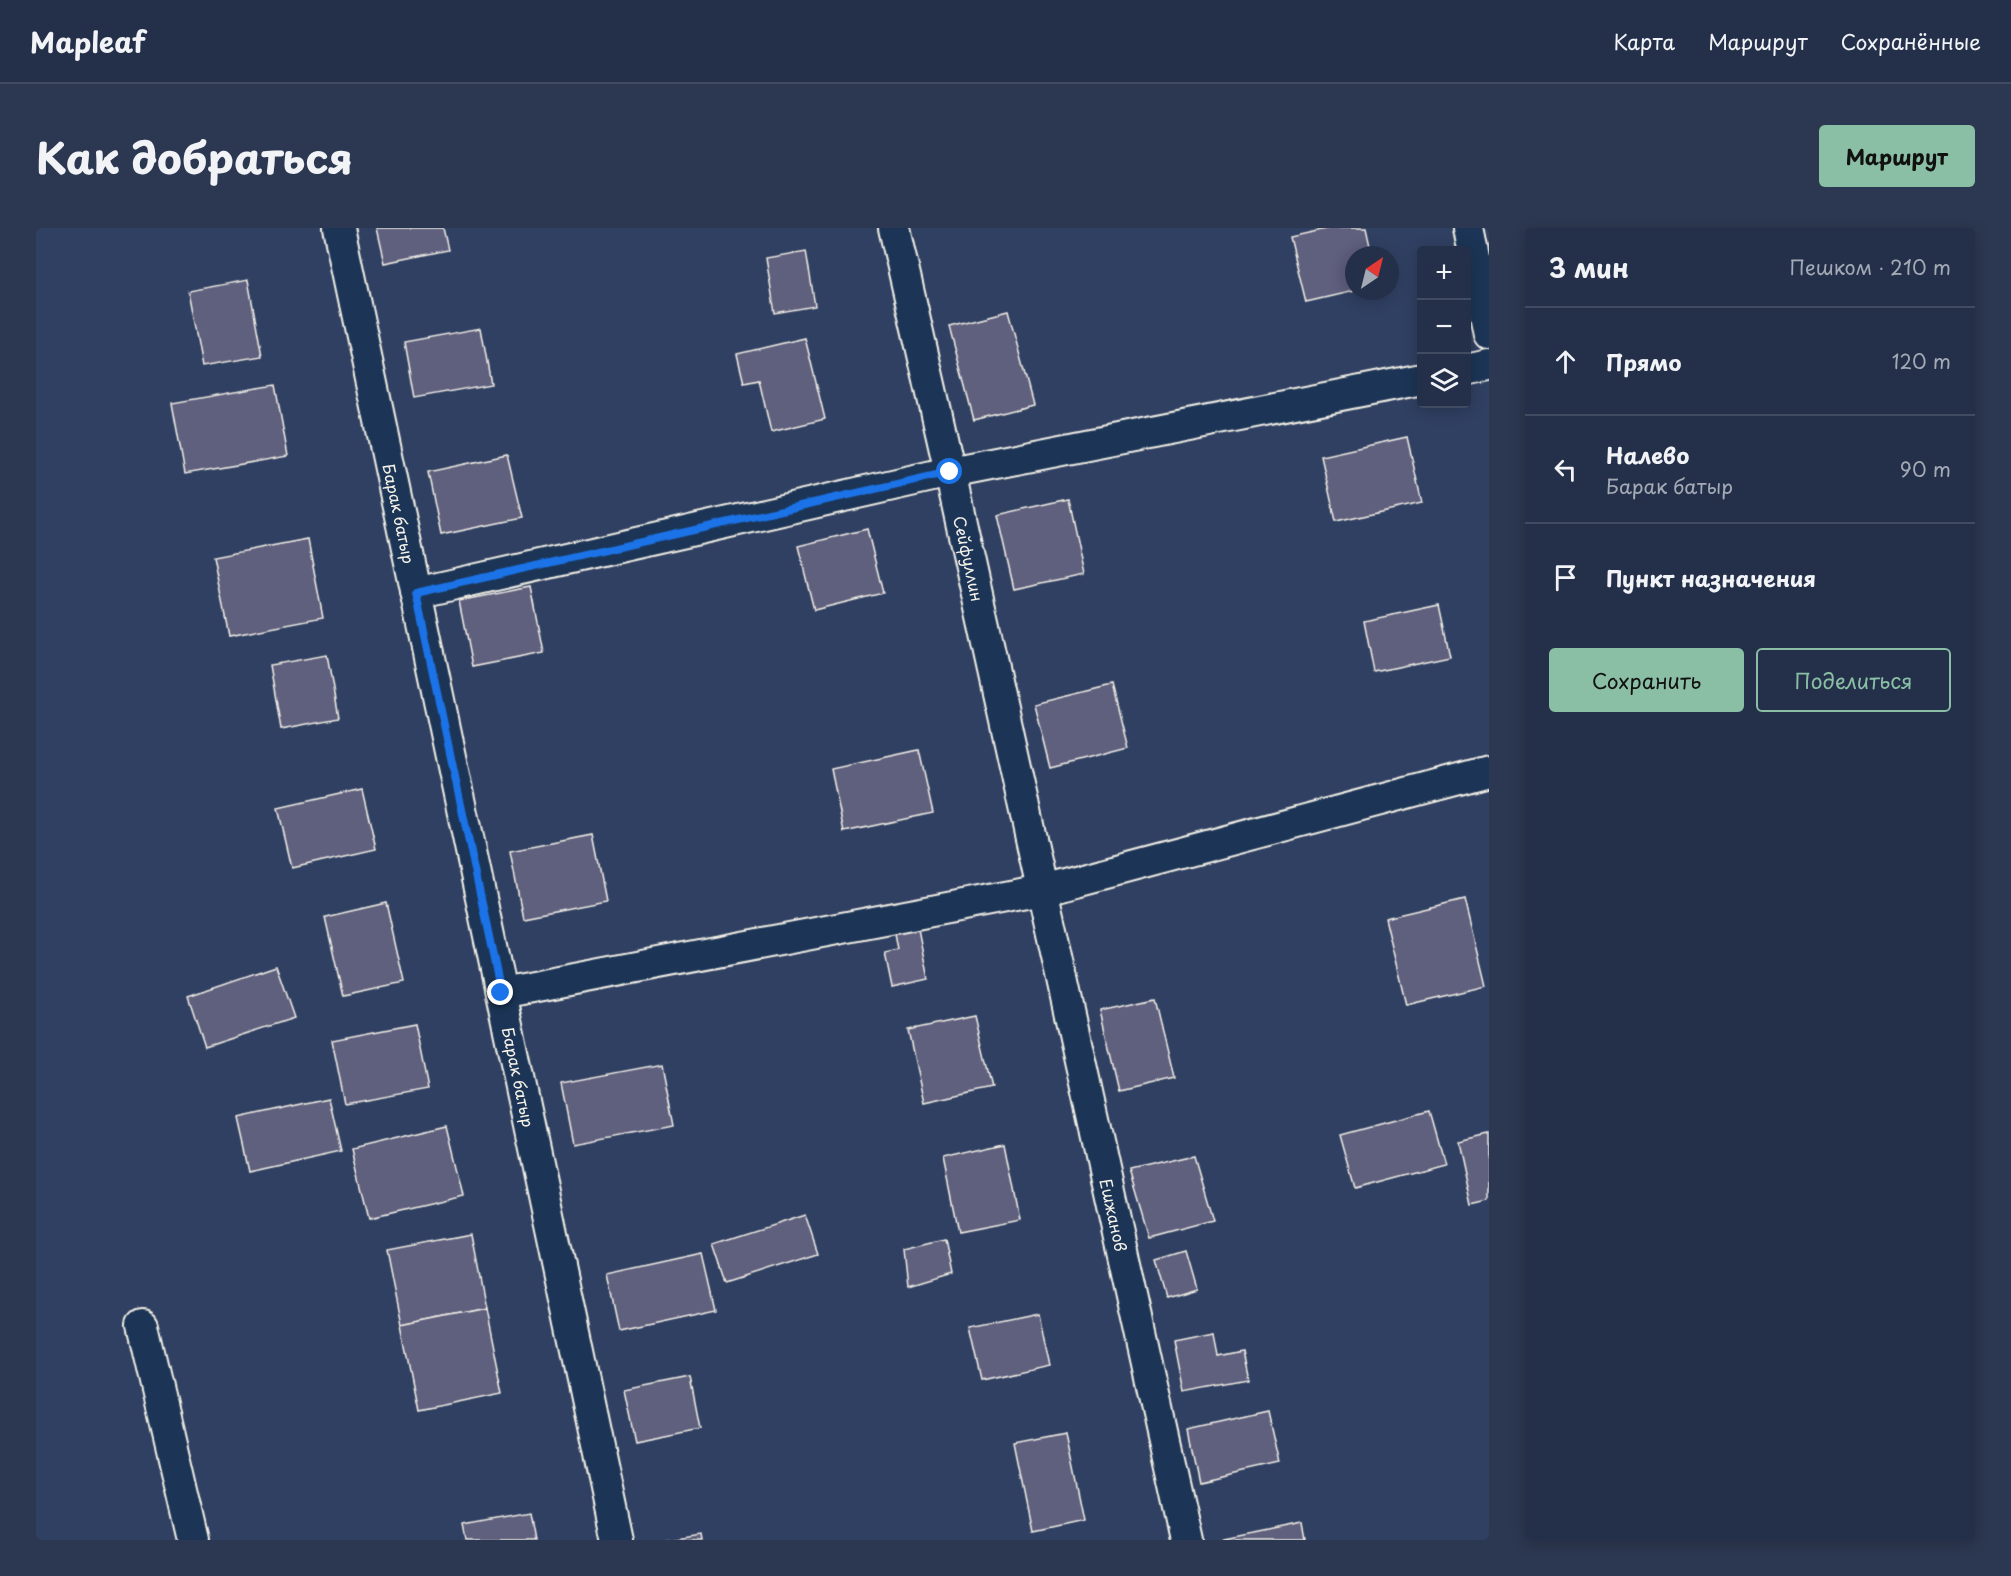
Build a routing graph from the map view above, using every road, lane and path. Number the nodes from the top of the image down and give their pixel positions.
1 (339, 228) edge
2 (894, 228) edge
3 (1468, 228) edge
4 (1489, 334) edge
5 (1489, 365) edge
6 (1471, 369) edge
7 (1417, 380) edge
8 (950, 472) junction
9 (416, 593) junction
10 (1489, 771) edge
11 (1042, 890) junction
12 (501, 993) junction
13 (143, 1326) dead end
14 (193, 1540) edge
15 (617, 1540) edge
16 (1186, 1540) edge

1 - 9 street, Барак батыр
2 - 8 street, Сейфуллин
3 - 4 street
5 - 6 street
7 - 8 street
8 - 9 street
8 - 11 street, Сейфуллин
9 - 12 street, Барак батыр
10 - 11 street
11 - 12 street
11 - 16 street, Ешжанов
12 - 15 street, Барак батыр
13 - 14 street

